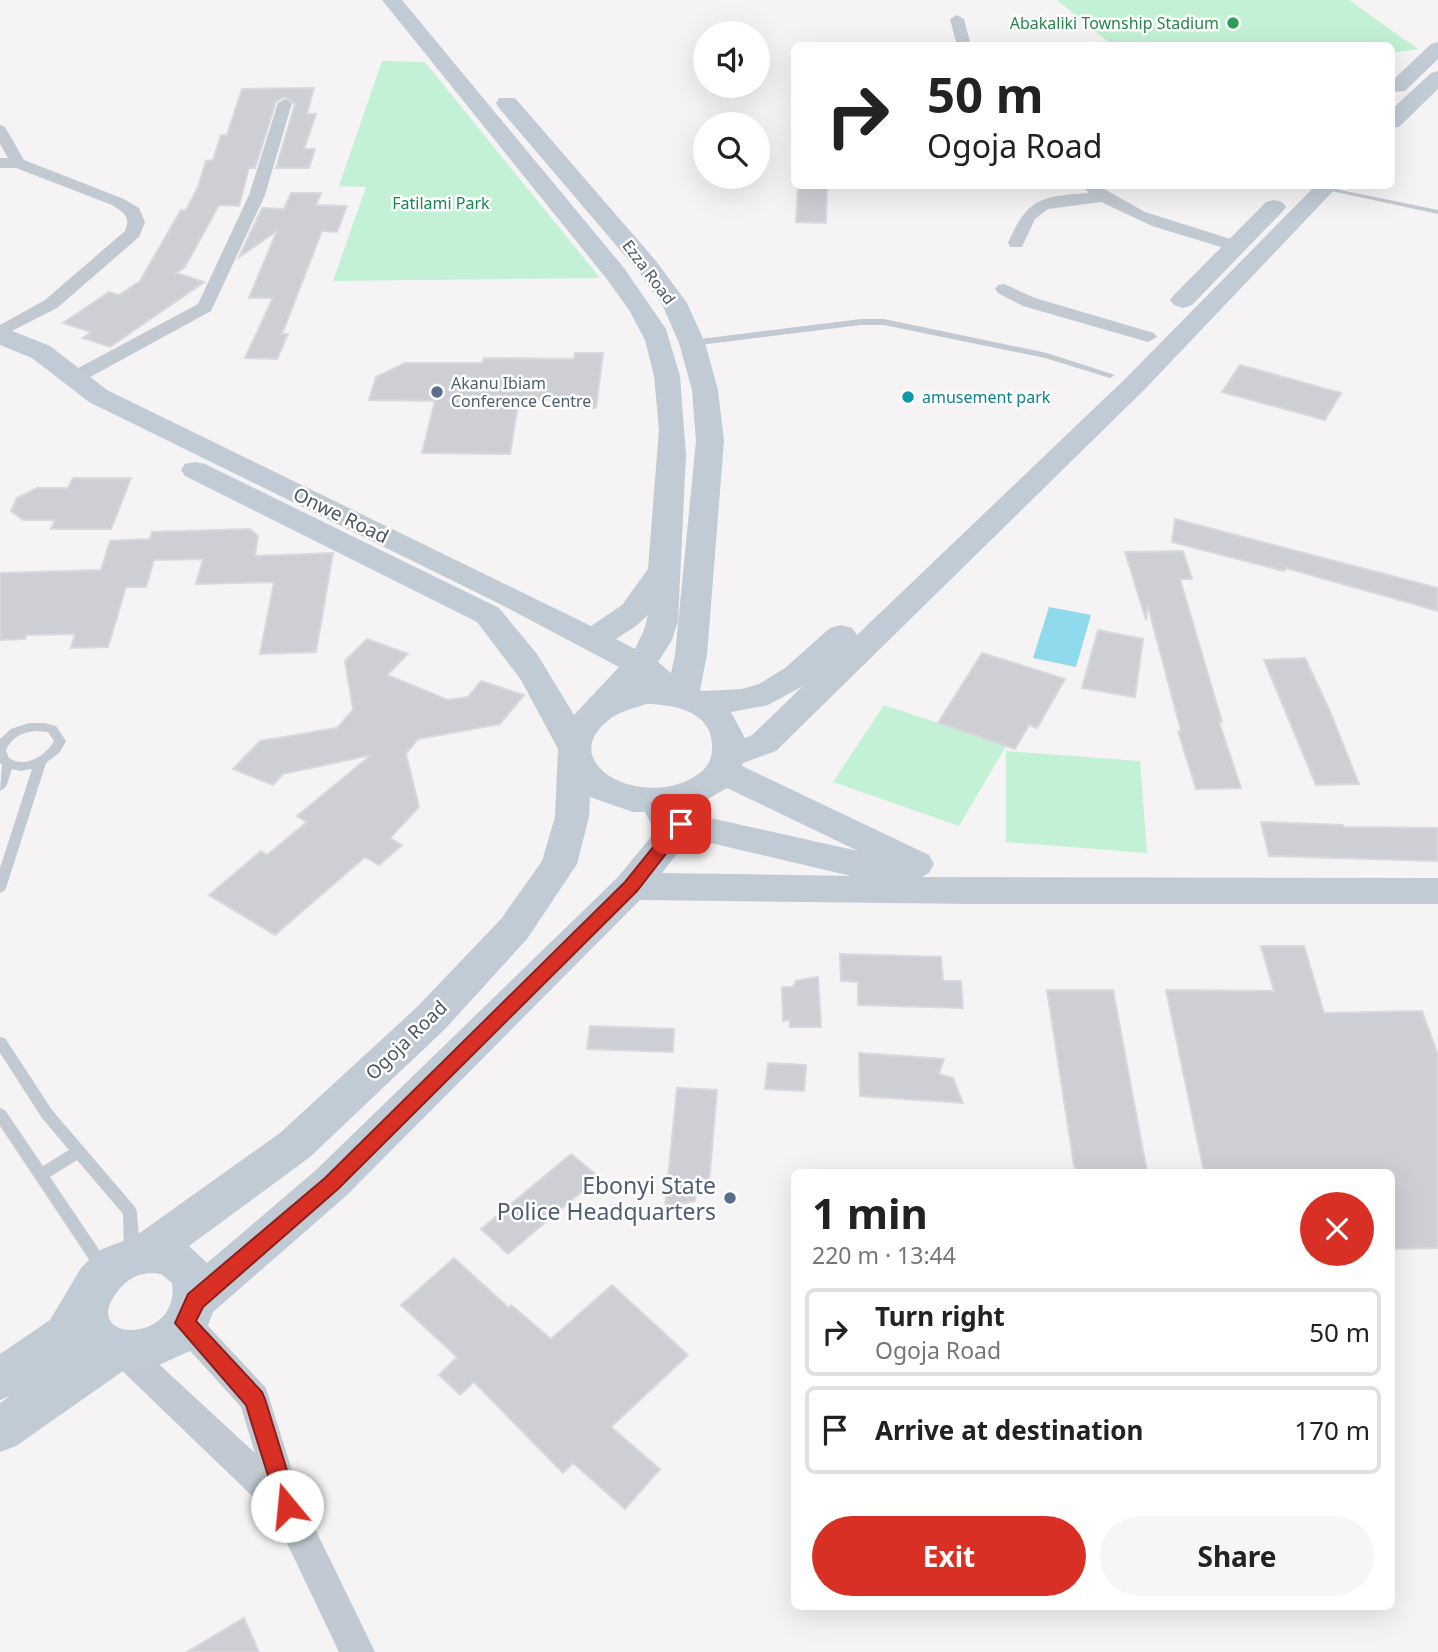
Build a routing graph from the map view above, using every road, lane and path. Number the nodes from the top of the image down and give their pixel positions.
1 (392, 0) edge
2 (418, 0) edge
3 (957, 19) dead end
4 (963, 42) edge
5 (1438, 48) edge
6 (1438, 77) edge
7 (1395, 89) edge
8 (1401, 102) edge
9 (285, 103) dead end
10 (1438, 105) edge
11 (0, 130) edge
12 (0, 163) edge
13 (18, 163) junction
14 (1311, 189) edge
15 (1312, 189) edge
16 (1329, 189) edge
17 (1096, 191) edge
18 (1438, 212) edge
19 (1016, 243) dead end
20 (1234, 246) junction
21 (647, 266) junction
22 (615, 273) junction
23 (1004, 289) dead end
24 (4, 336) edge
25 (1148, 337) junction
26 (692, 343) junction
27 (1110, 376) junction
28 (74, 378) junction
29 (289, 490) junction
30 (264, 506) junction
31 (663, 570) junction
32 (590, 639) junction
33 (640, 665) junction
34 (683, 697) junction
35 (598, 709) junction
36 (5, 731) edge
37 (0, 751) edge
38 (574, 753) junction
39 (40, 762) junction
40 (8, 763) junction
41 (726, 763) junction
42 (0, 787) edge
43 (686, 809) junction
44 (631, 886) junction
45 (0, 888) edge
46 (973, 891) junction
47 (1438, 891) edge
48 (0, 1042) edge
49 (0, 1114) edge
50 (78, 1152) junction
51 (41, 1175) junction
52 (119, 1267) junction
53 (190, 1312) junction
54 (120, 1352) junction
55 (0, 1379) edge
56 (0, 1430) edge
57 (287, 1506) junction
58 (357, 1652) edge

1 - 22 main road, Ezza Road
2 - 21 main road, Ezza Road
3 - 4 street
5 - 7 main road
6 - 8 main road
8 - 10 main road
9 - 28 street
11 - 13 street
12 - 13 street
13 - 24 street
14 - 20 main road
15 - 41 main road
16 - 18 lane
17 - 19 street
17 - 20 street
20 - 25 main road
21 - 22 main road
21 - 26 main road, Ezza Road
22 - 31 main road, Ezza Road
23 - 25 street
24 - 28 main road, Onwe Road
24 - 30 main road, Onwe Road
25 - 27 main road
26 - 27 lane
26 - 34 main road, Ezza Road
27 - 34 main road
28 - 29 main road, Onwe Road
29 - 30 main road
29 - 32 main road, Onwe Road
30 - 38 main road, Onwe Road
31 - 32 main road
31 - 33 main road, Ezza Road
32 - 33 main road, Onwe Road
33 - 34 main road, Onwe Road
33 - 35 main road, Ezza Road
34 - 35 main road
34 - 41 main road
35 - 38 main road
36 - 37 lane
36 - 39 lane
37 - 40 lane
38 - 43 main road
38 - 52 main road, Ogoja Road
39 - 40 lane
39 - 45 lane
40 - 42 lane
41 - 43 main road
41 - 46 main road
43 - 44 main road
43 - 46 main road
44 - 46 main road
44 - 53 main road
46 - 47 main road
48 - 50 lane
49 - 51 lane
50 - 51 lane
50 - 52 lane
51 - 52 lane
52 - 53 main road
52 - 54 main road
52 - 55 main road, Ogoja Road
53 - 54 main road
53 - 57 street
54 - 56 main road
54 - 57 street
57 - 58 street

